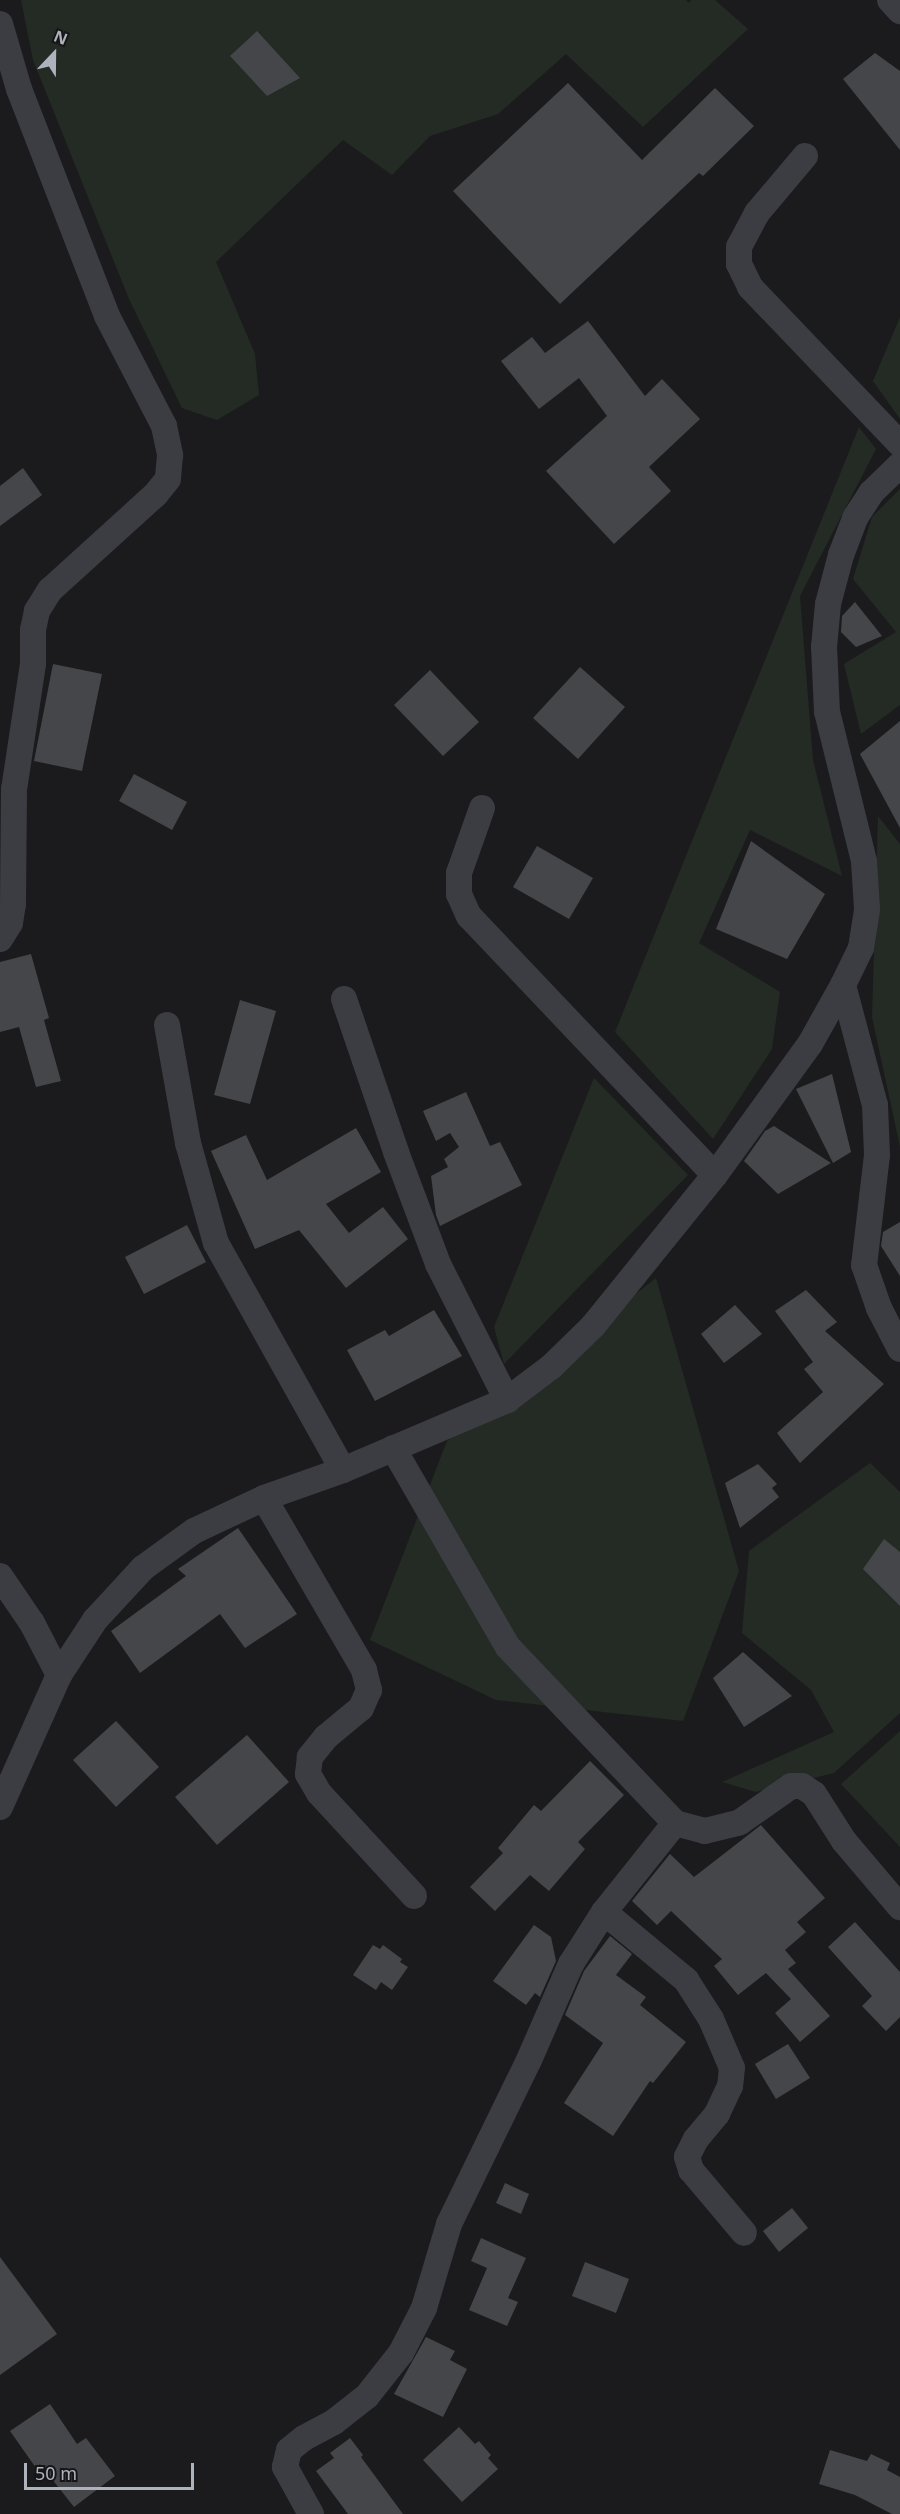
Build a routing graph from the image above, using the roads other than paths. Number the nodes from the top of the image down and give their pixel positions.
1 (890, 0) edge
2 (900, 11) edge
3 (0, 24) edge
4 (805, 156) dead end
5 (900, 444) edge
6 (900, 465) edge
7 (482, 808) dead end
8 (0, 939) edge
9 (843, 986) junction
10 (344, 999) dead end
11 (167, 1025) dead end
12 (715, 1174) junction
13 (900, 1349) edge
14 (507, 1400) junction
15 (393, 1448) junction
16 (343, 1470) junction
17 (264, 1498) junction
18 (0, 1576) edge
19 (60, 1675) junction
20 (0, 1807) edge
21 (675, 1823) junction
22 (414, 1896) dead end
23 (900, 1907) edge
24 (604, 1912) junction
25 (744, 2233) dead end
26 (311, 2514) edge

1 - 2 street
3 - 8 street
4 - 5 street
6 - 9 street
7 - 12 street
9 - 12 street
9 - 13 street
10 - 14 street
11 - 16 street
12 - 14 street
14 - 15 street
15 - 16 street
15 - 21 street
16 - 17 street
17 - 19 street
17 - 22 street
18 - 19 street
19 - 20 street
21 - 23 street
21 - 24 street
24 - 25 street
24 - 26 street

